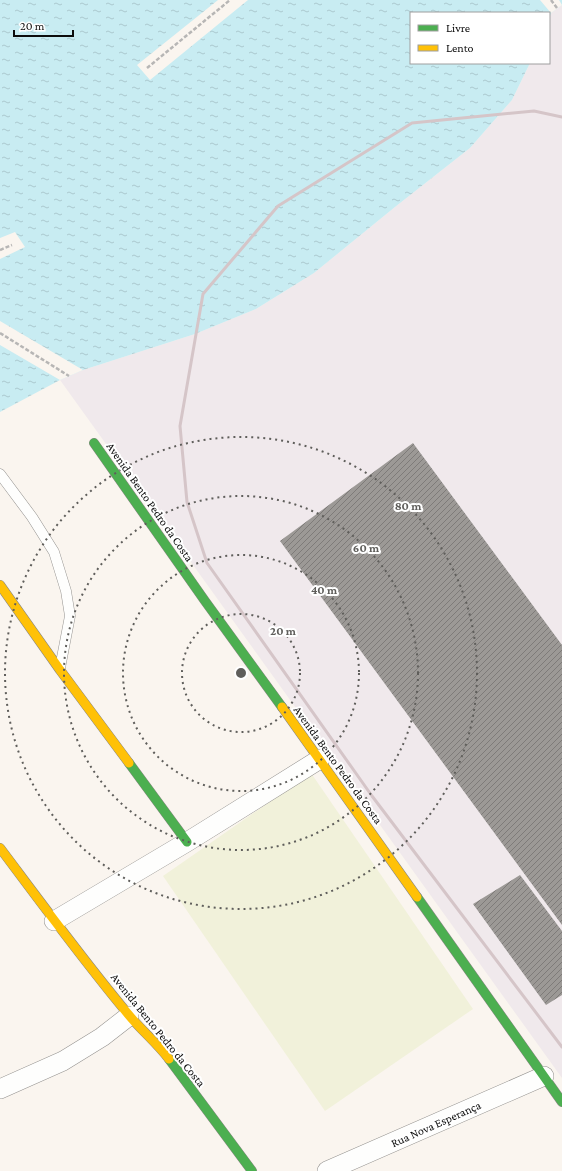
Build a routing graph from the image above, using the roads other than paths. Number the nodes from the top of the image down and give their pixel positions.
1 (94, 443) dead end
2 (0, 474) edge
3 (0, 585) edge
4 (60, 670) junction
5 (320, 759) junction
6 (187, 842) junction
7 (3, 858) edge
8 (54, 921) junction
9 (130, 1016) junction
10 (544, 1076) junction
11 (0, 1090) edge
12 (562, 1102) edge
13 (252, 1171) edge
14 (327, 1171) edge

1 - 5 street, Avenida Bento Pedro da Costa
2 - 4 lane
3 - 4 street
4 - 6 street
5 - 6 street
5 - 10 street, Avenida Bento Pedro da Costa
6 - 8 street
7 - 8 street, Avenida Bento Pedro da Costa
8 - 9 street, Avenida Bento Pedro da Costa
9 - 11 street
9 - 13 street, Avenida Bento Pedro da Costa
10 - 12 street, Avenida Bento Pedro da Costa
10 - 14 street, Rua Nova Esperança

